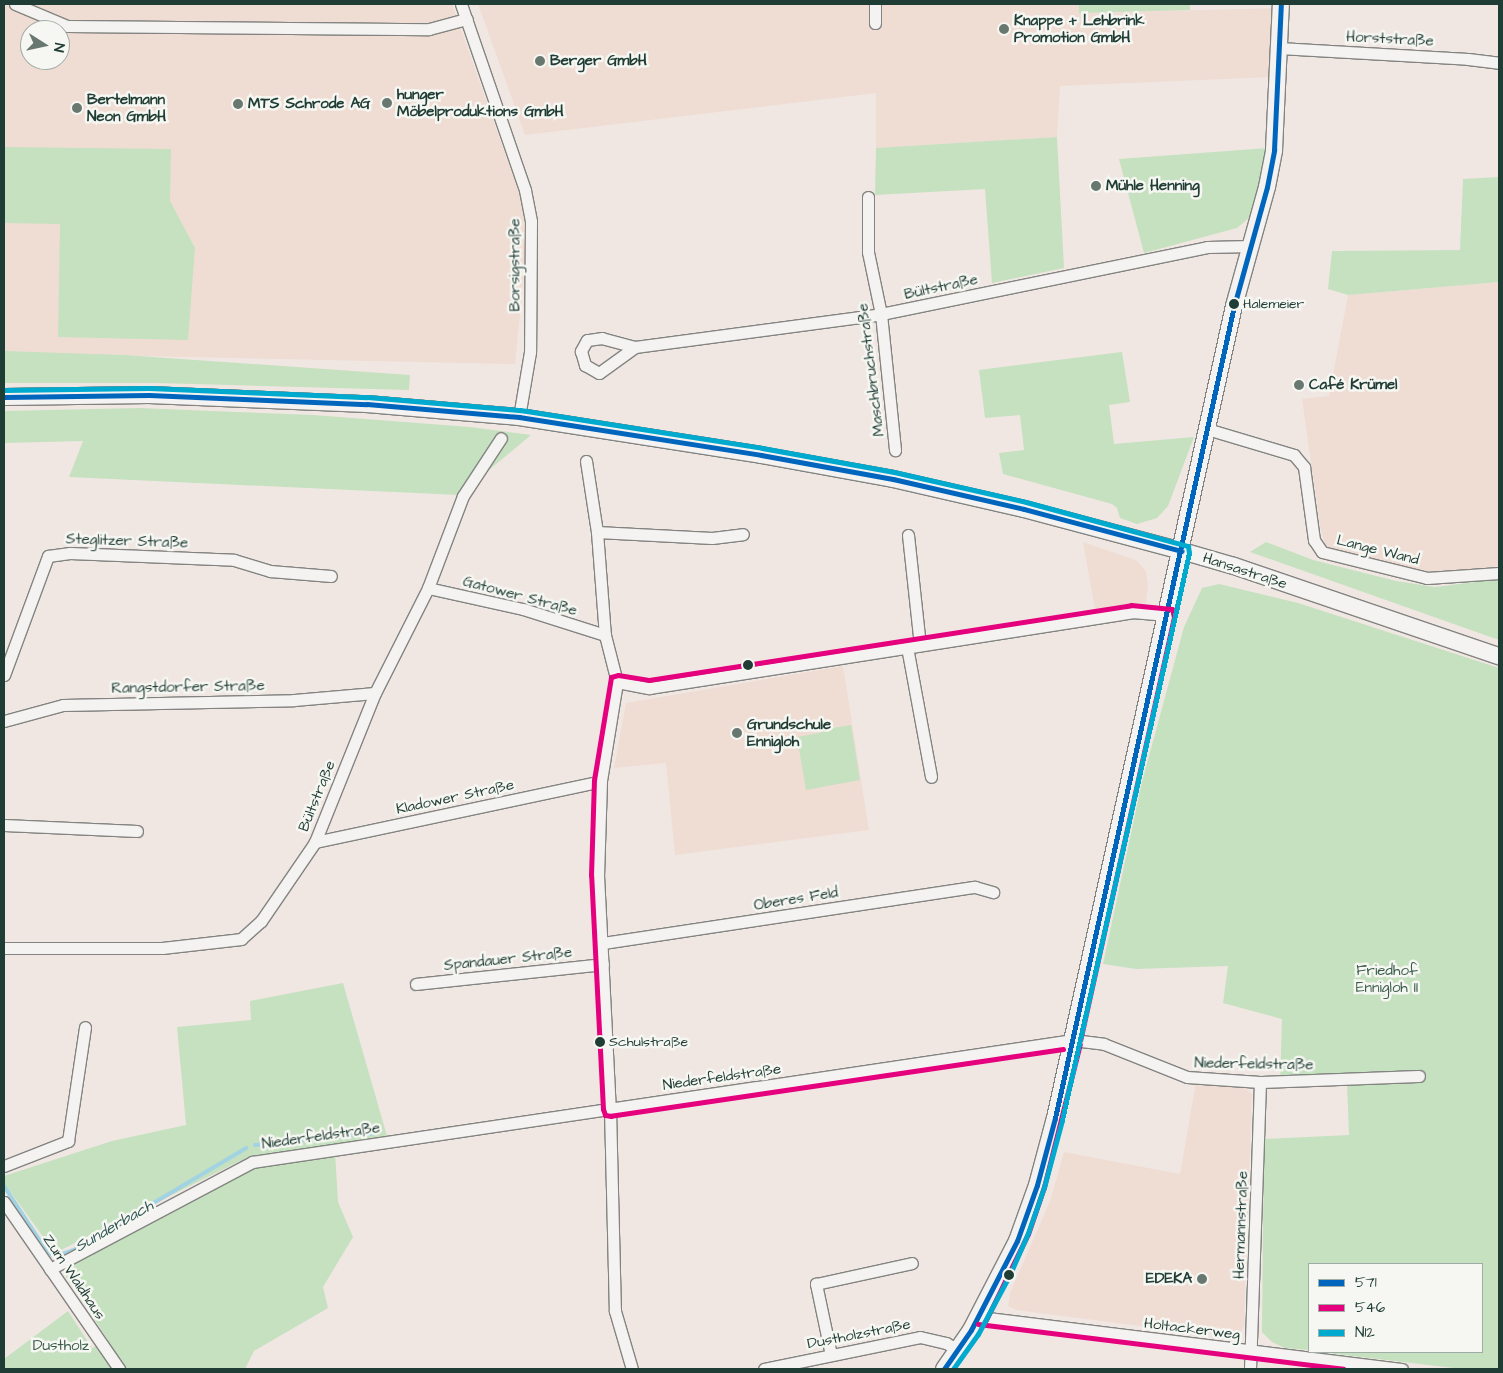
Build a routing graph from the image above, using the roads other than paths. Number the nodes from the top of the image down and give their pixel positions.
1 (15, 4) edge
2 (461, 4) edge
3 (875, 4) edge
4 (1282, 4) edge
5 (467, 19) junction
6 (875, 23) dead end
7 (1279, 48) junction
8 (1499, 63) edge
9 (868, 197) dead end
10 (1252, 246) junction
11 (881, 314) junction
12 (635, 347) dead end
13 (4, 397) edge
14 (519, 417) junction
15 (1207, 429) junction
16 (501, 438) dead end
17 (896, 450) dead end
18 (586, 461) dead end
19 (596, 532) junction
20 (742, 534) dead end
21 (908, 535) dead end
22 (1182, 551) junction
23 (1499, 573) edge
24 (331, 576) dead end
25 (428, 588) junction
26 (1167, 615) junction
27 (605, 635) junction
28 (920, 646) junction
29 (907, 647) junction
30 (1499, 656) edge
31 (4, 675) edge
32 (617, 682) junction
33 (375, 693) junction
34 (4, 721) edge
35 (931, 777) dead end
36 (601, 781) junction
37 (4, 826) edge
38 (137, 831) dead end
39 (314, 842) junction
40 (993, 892) dead end
41 (603, 943) junction
42 (4, 948) edge
43 (604, 964) junction
44 (416, 984) dead end
45 (85, 1027) dead end
46 (1073, 1040) junction
47 (1419, 1076) dead end
48 (1260, 1082) junction
49 (610, 1109) junction
50 (4, 1166) edge
51 (4, 1202) edge
52 (912, 1263) dead end
53 (50, 1268) junction
54 (979, 1317) junction
55 (958, 1350) junction
56 (1252, 1351) junction
57 (830, 1355) junction
58 (119, 1369) edge
59 (632, 1369) edge
60 (764, 1369) edge
61 (944, 1369) edge
62 (1250, 1369) edge
63 (1402, 1369) edge

1 - 5 street
2 - 5 street, Borsigstraße
3 - 6 street
4 - 7 main road
5 - 14 street, Borsigstraße
7 - 8 street, Horststraße
7 - 10 main road
9 - 11 street, Maschbruchstraße
10 - 11 street, Bültstraße
10 - 15 main road
11 - 12 street, Bültstraße
11 - 17 street, Maschbruchstraße
13 - 14 main road, Hansastraße
14 - 22 main road, Hansastraße
15 - 22 main road
15 - 23 street, Lange Wand
16 - 25 street, Bültstraße
18 - 19 street
19 - 20 street
19 - 27 street
21 - 28 street
22 - 26 main road
22 - 30 main road, Hansastraße
24 - 31 street, Steglitzer Straße
25 - 27 street, Gatower Straße
25 - 33 street, Bültstraße
26 - 28 street
26 - 46 main road
27 - 32 street
28 - 29 street
29 - 32 street
29 - 35 street
32 - 36 street
33 - 34 street, Rangstdorfer Straße
33 - 39 street, Bültstraße
36 - 39 street, Kladower Straße
36 - 41 street
37 - 38 street
39 - 42 street, Bültstraße
40 - 41 street, Oberes Feld
41 - 43 street
43 - 44 street, Spandauer Straße
43 - 49 street
45 - 50 street
46 - 48 street, Niederfeldstraße
46 - 49 street, Niederfeldstraße
46 - 54 main road
47 - 48 street, Niederfeldstraße
48 - 56 street, Hermannstraße
49 - 53 street, Niederfeldstraße
49 - 59 street
51 - 53 street, Zum Waldhaus
52 - 57 street
53 - 58 street, Zum Waldhaus
54 - 55 main road
54 - 56 street, Holtackerweg
55 - 57 street, Dustholzstraße
55 - 61 main road
56 - 62 street, Hermannstraße
56 - 63 street, Holtackerweg
57 - 60 street, Dustholzstraße

